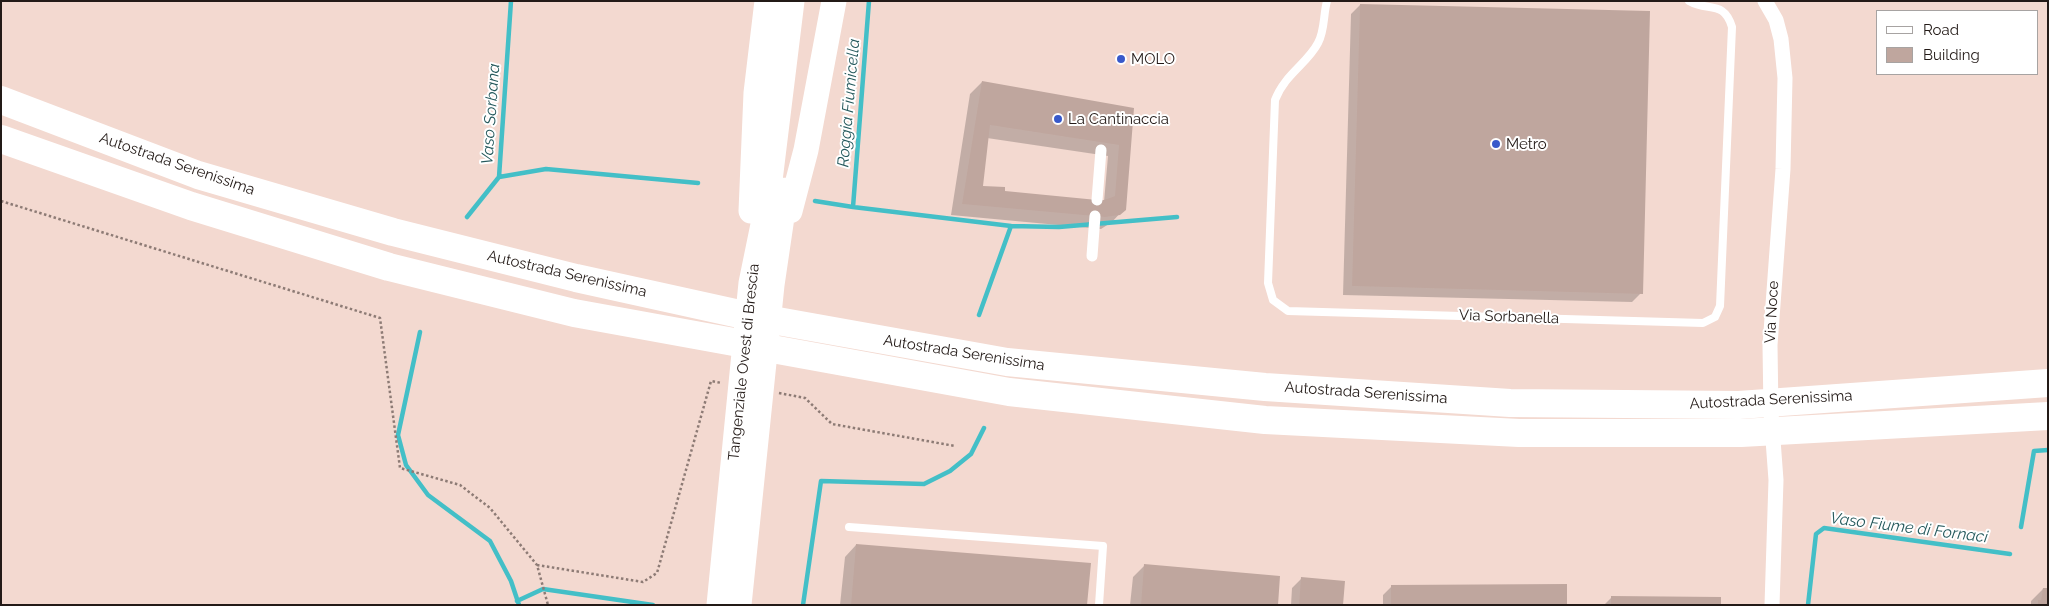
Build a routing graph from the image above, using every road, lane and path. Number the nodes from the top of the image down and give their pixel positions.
1 (767, 1) edge
2 (792, 1) edge
3 (810, 1) edge
4 (834, 1) edge
5 (1689, 1) edge
6 (1765, 1) edge
7 (1776, 1) edge
8 (1326, 2) edge
9 (1776, 20) junction
10 (1, 100) edge
11 (1, 139) edge
12 (1102, 150) dead end
13 (1097, 200) dead end
14 (1, 201) edge
15 (1095, 216) dead end
16 (1092, 256) dead end
17 (766, 278) junction
18 (2048, 383) edge
19 (750, 394) junction
20 (2048, 416) edge
21 (849, 527) dead end
22 (548, 605) edge
23 (719, 605) edge
24 (739, 605) edge
25 (1099, 605) edge
26 (1772, 605) edge

1 - 17 highway
2 - 17 highway, Tangenziale Ovest di Brescia
3 - 17 highway, Tangenziale Ovest di Brescia
4 - 17 highway
5 - 8 lane, Via Sorbanella
6 - 9 street, Via Noce
7 - 9 street, Via Noce
9 - 26 street, Via Noce
10 - 18 highway, Autostrada Serenissima
11 - 20 highway, Autostrada Serenissima
12 - 13 street
14 - 22 path
15 - 16 street
17 - 19 highway, Tangenziale Ovest di Brescia
19 - 23 highway, Tangenziale Ovest di Brescia
19 - 24 highway, Tangenziale Ovest di Brescia
21 - 25 lane

